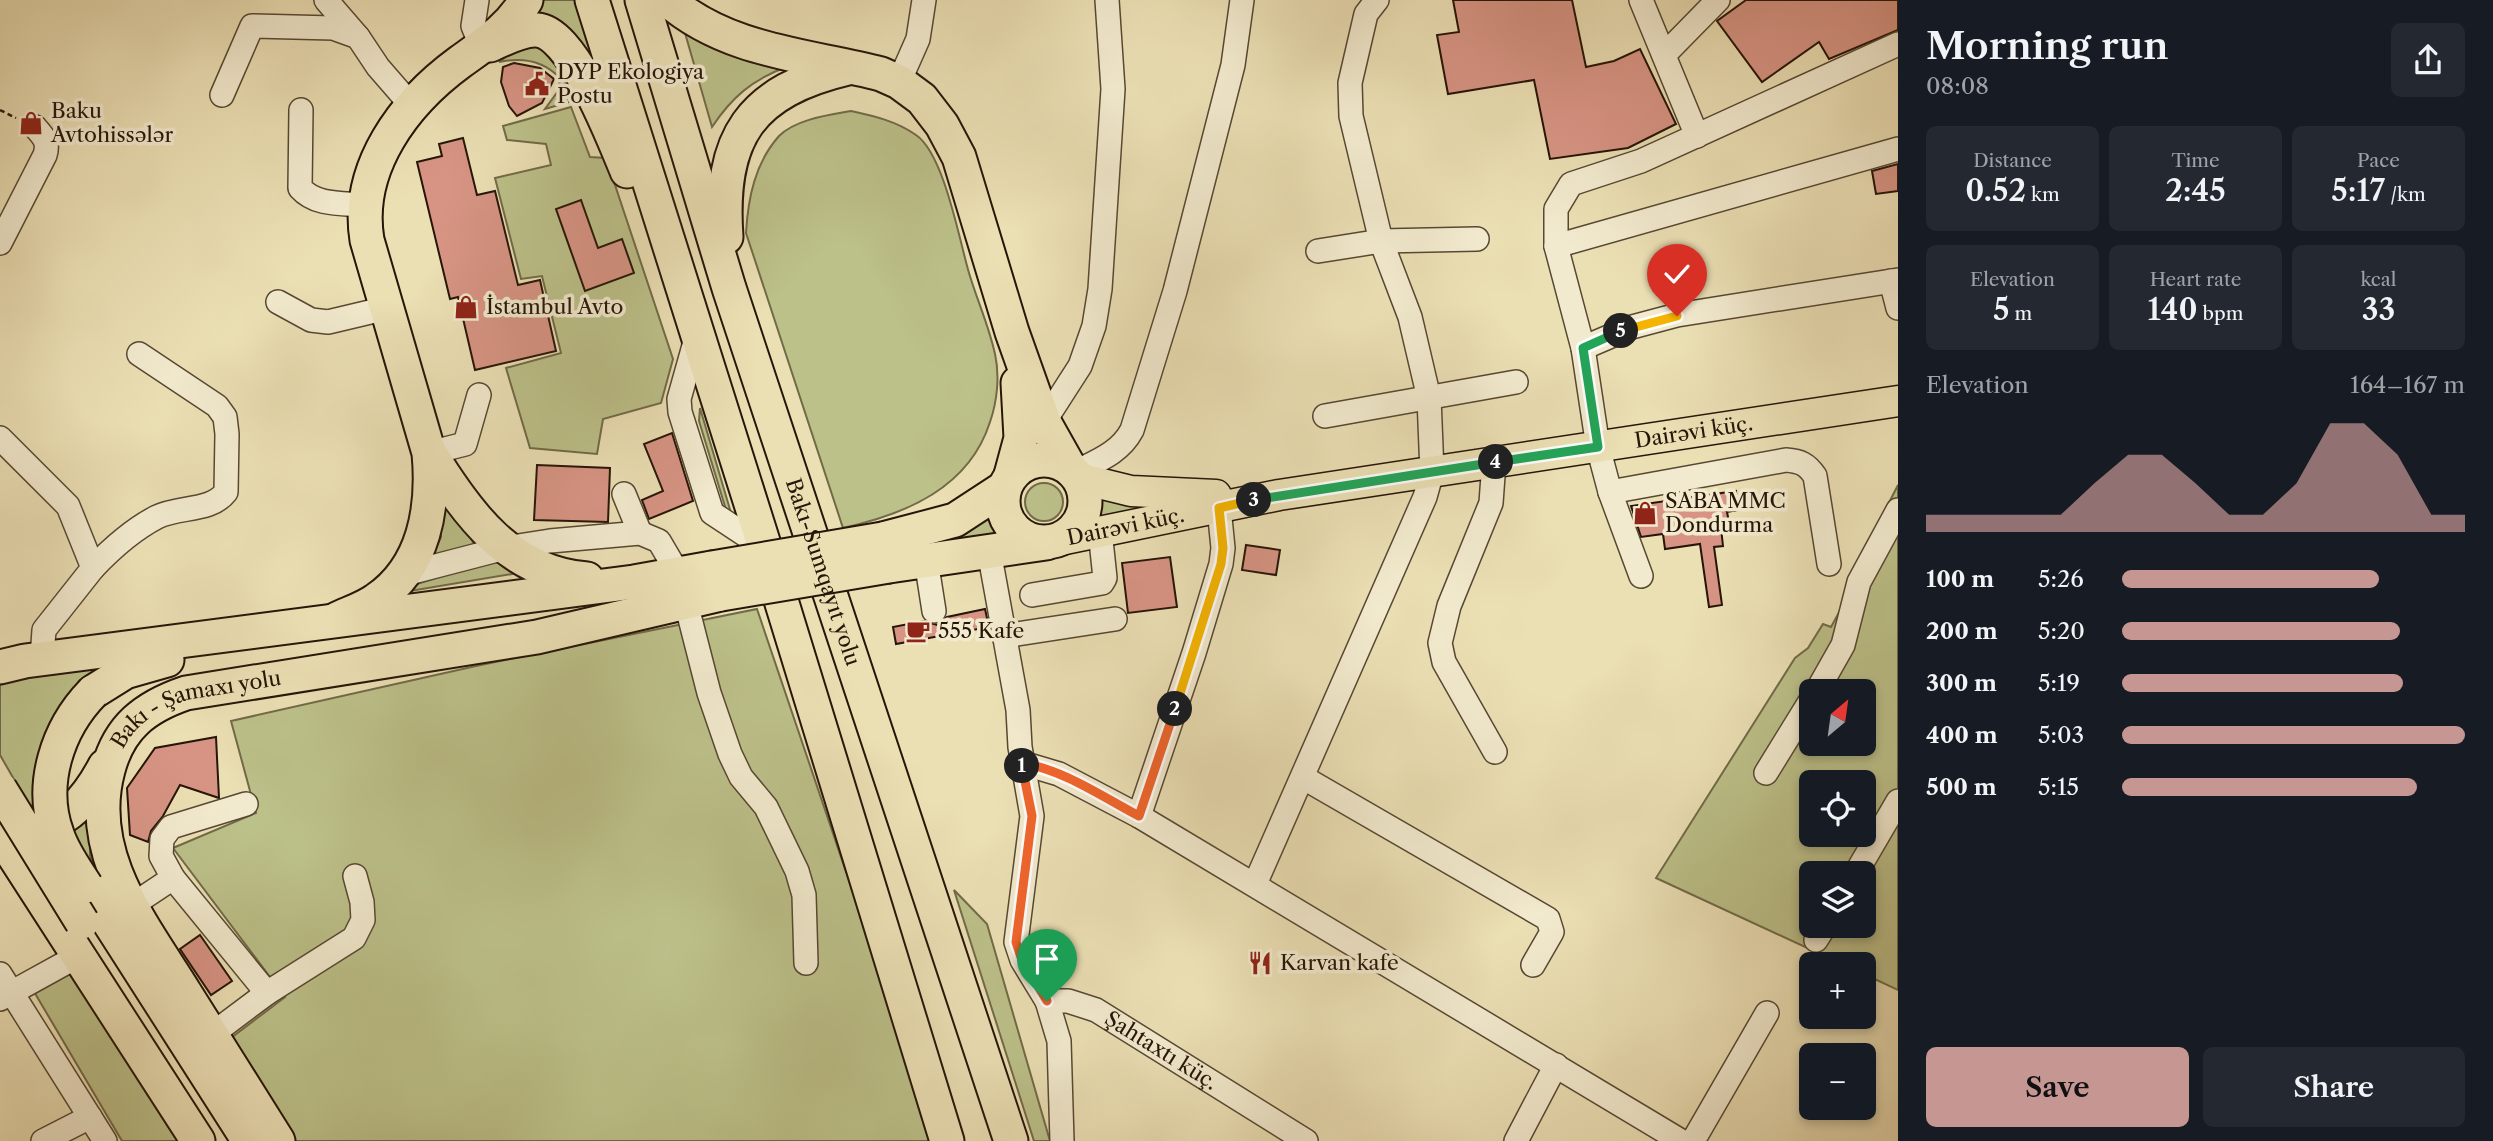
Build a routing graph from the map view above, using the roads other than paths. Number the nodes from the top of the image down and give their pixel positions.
1 (326, 0) edge
2 (477, 0) edge
3 (526, 0) edge
4 (592, 0) edge
5 (642, 0) edge
6 (924, 0) edge
7 (1107, 0) edge
8 (1242, 0) edge
9 (1641, 0) edge
10 (1718, 0) edge
11 (1376, 1) edge
12 (689, 6) edge
13 (358, 37) junction
14 (1898, 44) edge
15 (482, 48) junction
16 (1664, 55) junction
17 (853, 66) junction
18 (899, 82) junction
19 (222, 95) dead end
20 (411, 104) junction
21 (301, 110) dead end
22 (35, 127) dead end
23 (1697, 136) junction
24 (1898, 149) edge
25 (364, 205) junction
26 (1477, 239) dead end
27 (1381, 241) junction
28 (0, 243) edge
29 (1556, 246) junction
30 (1318, 251) dead end
31 (1895, 280) edge
32 (729, 288) junction
33 (278, 302) dead end
34 (387, 308) junction
35 (1898, 308) edge
36 (697, 332) junction
37 (1012, 332) junction
38 (1583, 348) junction
39 (139, 354) dead end
40 (1516, 382) dead end
41 (479, 395) dead end
42 (1429, 398) junction
43 (1898, 401) edge
44 (1325, 416) dead end
45 (1044, 422) junction
46 (0, 438) edge
47 (1598, 447) junction
48 (429, 453) junction
49 (1494, 462) junction
50 (1432, 472) junction
51 (1075, 474) junction
52 (1007, 481) junction
53 (1610, 492) junction
54 (624, 494) dead end
55 (1279, 495) junction
56 (1219, 508) junction
57 (1898, 510) edge
58 (1100, 531) junction
59 (640, 533) junction
60 (1051, 542) junction
61 (505, 548) junction
62 (989, 551) junction
63 (886, 553) junction
64 (926, 560) junction
65 (1829, 564) dead end
66 (93, 568) junction
67 (405, 574) junction
68 (1641, 576) dead end
69 (634, 582) junction
70 (683, 589) junction
71 (1032, 595) dead end
72 (934, 611) dead end
73 (337, 619) junction
74 (1115, 619) dead end
75 (1004, 636) junction
76 (17, 661) edge
77 (1824, 679) edge
78 (1799, 719) edge
79 (1495, 751) dead end
80 (112, 752) junction
81 (1022, 763) junction
82 (1766, 773) dead end
83 (1304, 778) junction
84 (0, 789) edge
85 (1898, 801) edge
86 (247, 804) dead end
87 (1139, 816) junction
88 (0, 818) edge
89 (0, 834) edge
90 (1863, 861) edge
91 (355, 876) dead end
92 (173, 877) junction
93 (1255, 884) junction
94 (131, 906) junction
95 (78, 956) junction
96 (806, 963) dead end
97 (1533, 965) dead end
98 (4, 988) edge
99 (267, 993) junction
100 (1047, 1001) junction
101 (1768, 1013) dead end
102 (211, 1035) junction
103 (1556, 1065) junction
104 (90, 1117) junction
105 (43, 1141) edge
106 (105, 1141) edge
107 (198, 1141) edge
108 (227, 1141) edge
109 (249, 1141) edge
110 (278, 1141) edge
111 (947, 1141) edge
112 (1011, 1141) edge
113 (1062, 1141) edge
114 (1306, 1141) edge
115 (1516, 1141) edge
116 (1681, 1141) edge
117 (1693, 1141) edge

1 - 13 street
2 - 15 street
3 - 15 highway
4 - 36 highway
5 - 32 highway, Bakı-Sumqayıt yolu
6 - 18 street
7 - 45 street
8 - 51 street
9 - 16 street
10 - 16 street
11 - 27 street
12 - 17 highway
13 - 19 street
13 - 20 street
14 - 23 street
15 - 20 highway
15 - 36 highway
16 - 23 street
17 - 18 highway
17 - 32 highway
18 - 37 highway
20 - 25 highway
21 - 25 street
22 - 28 street
23 - 29 street
24 - 29 street
25 - 34 highway
26 - 27 street
27 - 30 street
27 - 42 street
29 - 38 street
31 - 35 street
31 - 38 street
32 - 112 highway, Bakı-Sumqayıt yolu
33 - 34 street
34 - 48 highway
36 - 111 highway
37 - 45 highway
37 - 52 highway
38 - 47 street
39 - 66 street
40 - 42 street
41 - 48 street
42 - 44 street
42 - 50 street
43 - 47 main road, Dairəvi küç.
45 - 51 highway
46 - 66 street
47 - 49 main road, Dairəvi küç.
47 - 53 street
48 - 61 highway
48 - 67 highway
49 - 50 main road, Dairəvi küç.
49 - 79 street
50 - 55 main road, Dairəvi küç.
50 - 83 street
51 - 52 highway
51 - 55 main road, Dairəvi küç.
51 - 60 highway
52 - 60 highway
52 - 63 highway
53 - 65 street
53 - 68 street
54 - 59 street
55 - 56 main road, Dairəvi küç.
56 - 58 main road, Dairəvi küç.
56 - 87 street
57 - 77 street
58 - 60 main road, Dairəvi küç.
58 - 71 street
59 - 61 street
59 - 70 street
60 - 62 highway
61 - 67 street
61 - 69 highway
62 - 64 highway
62 - 75 street
63 - 64 highway
63 - 70 highway, Bakı - Şamaxı yolu, bridge
64 - 72 street
66 - 76 street
67 - 73 highway
69 - 70 highway, Bakı - Şamaxı yolu
69 - 73 highway, Bakı - Şamaxı yolu
69 - 109 highway, bridge
70 - 80 highway, Bakı - Şamaxı yolu
70 - 96 street
73 - 76 highway, Bakı - Şamaxı yolu
74 - 75 street
75 - 81 street
78 - 82 street
80 - 88 highway
80 - 94 highway, Bakı - Şamaxı yolu
81 - 87 street
81 - 100 street
83 - 93 street
83 - 97 street
84 - 108 highway, bridge
85 - 90 street
86 - 92 street
87 - 93 street
89 - 95 highway
91 - 99 street
92 - 94 street
92 - 99 street
93 - 103 street
94 - 102 highway, Bakı - Şamaxı yolu
95 - 98 street
95 - 107 highway
98 - 104 street
99 - 102 street
100 - 113 street
100 - 114 street, Şahtaxtı küç.
101 - 117 street
102 - 110 highway, Bakı - Şamaxı yolu
103 - 115 street
103 - 116 street
104 - 105 street
104 - 106 street

